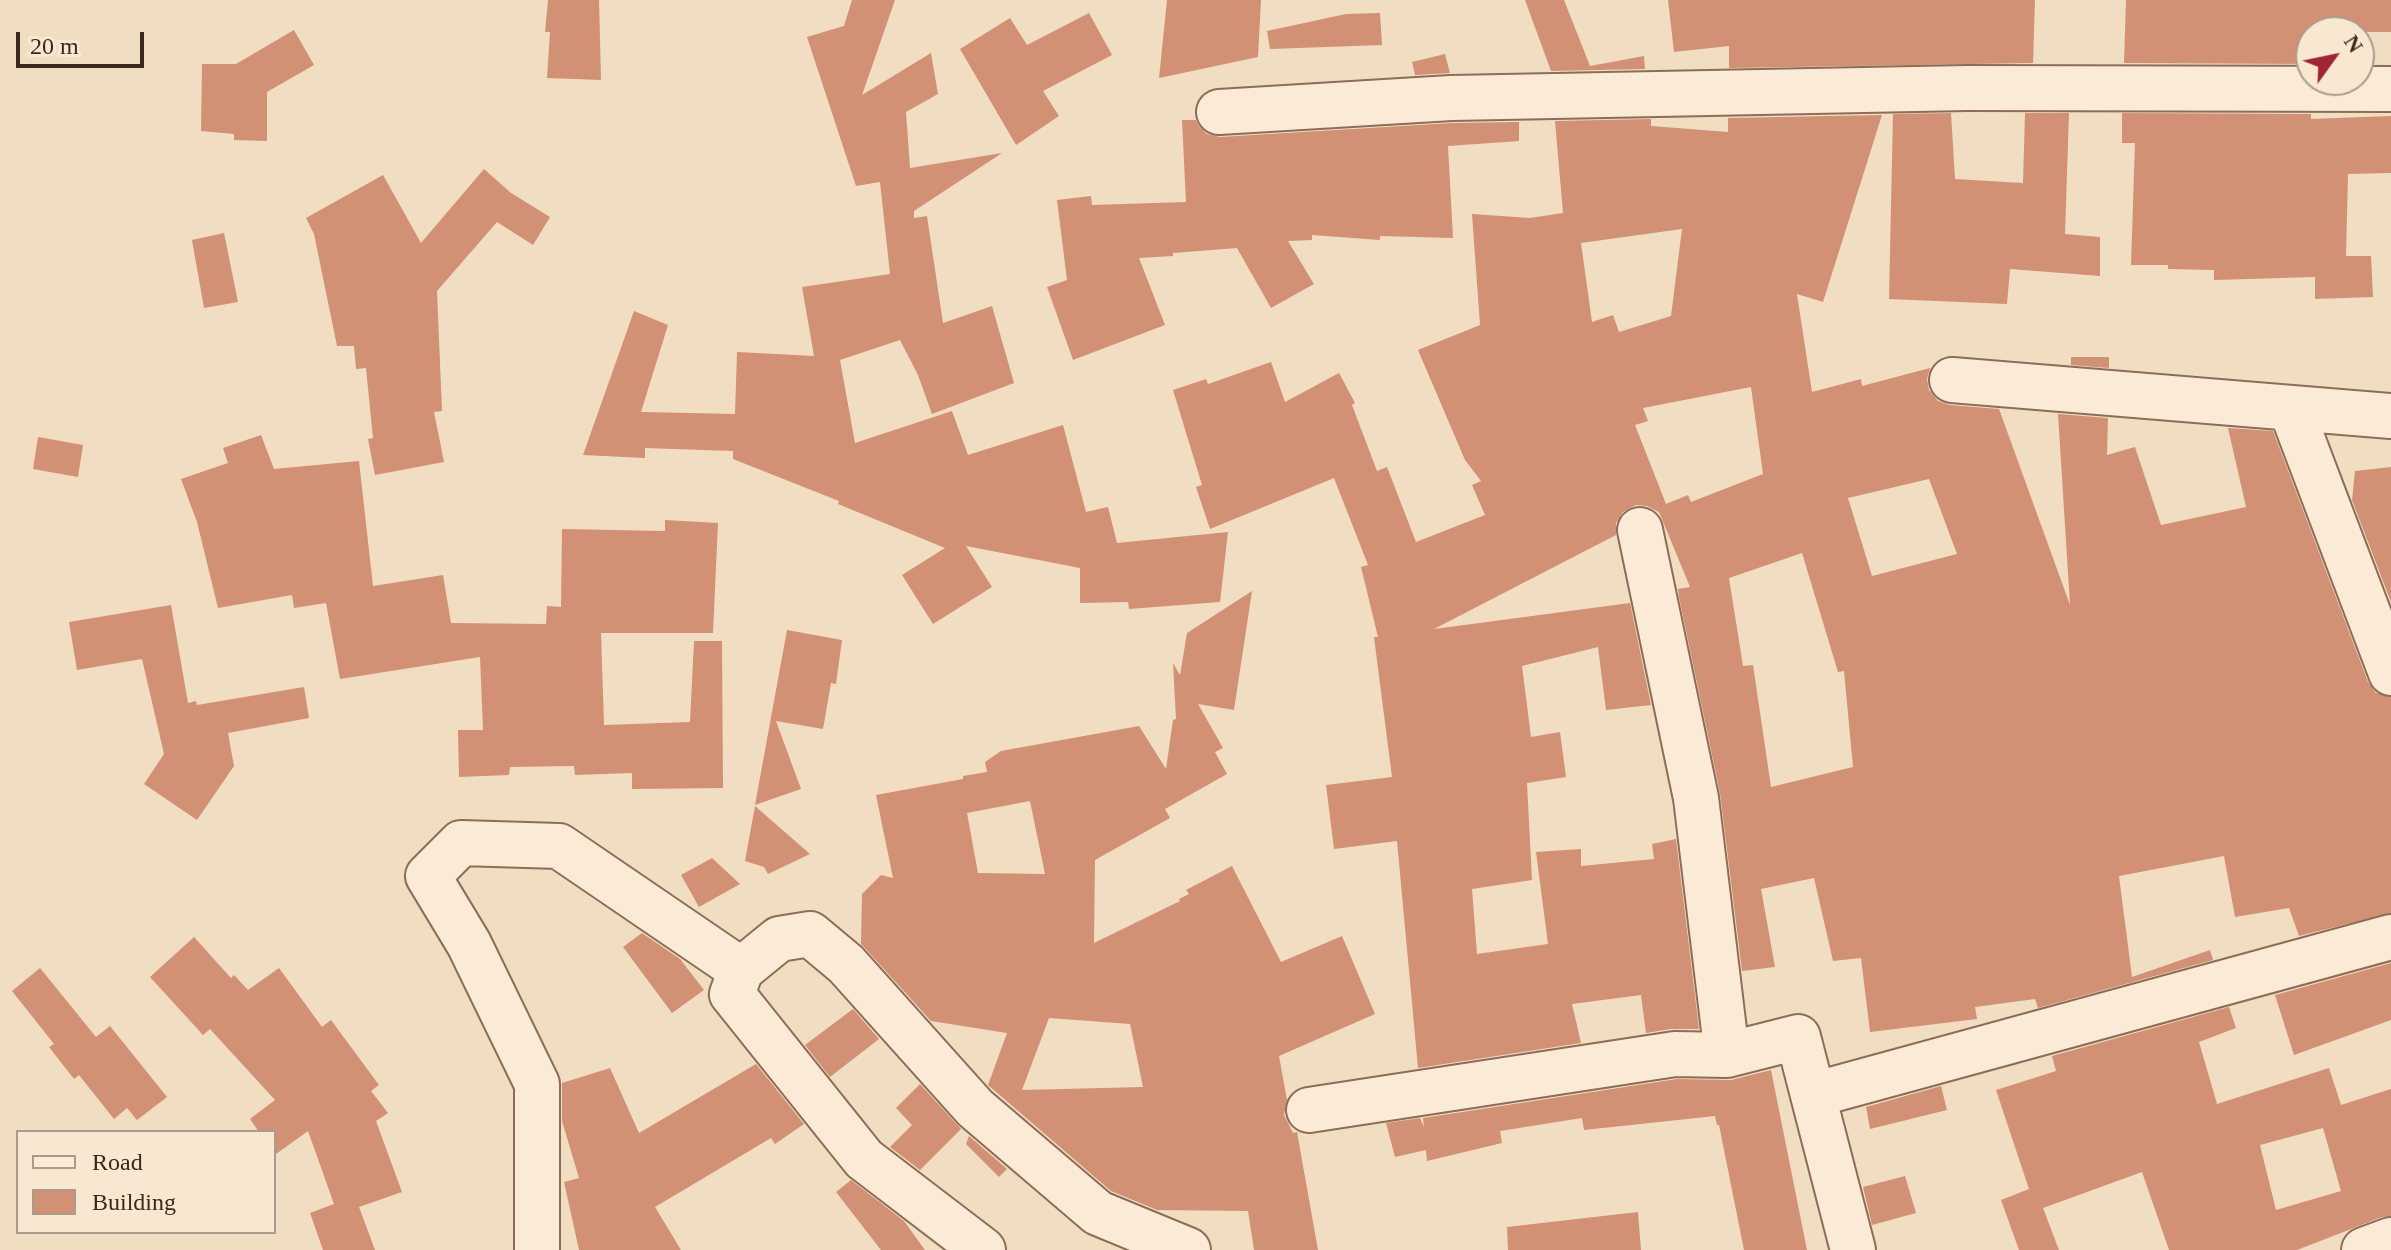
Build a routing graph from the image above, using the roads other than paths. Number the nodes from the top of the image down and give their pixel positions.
1 (2391, 89) edge
2 (1219, 112) dead end
3 (1952, 380) dead end
4 (2291, 409) junction
5 (2391, 416) edge
6 (1640, 530) dead end
7 (2391, 673) edge
8 (2391, 937) edge
9 (741, 970) junction
10 (1727, 1055) junction
11 (1813, 1095) junction
12 (1309, 1110) dead end
13 (2391, 1240) edge
14 (537, 1250) edge
15 (983, 1250) edge
16 (1188, 1250) edge
17 (1853, 1250) edge
18 (2364, 1250) edge

1 - 2 street
3 - 4 street
4 - 5 street
4 - 7 street
6 - 10 street
8 - 11 street
9 - 14 street
9 - 15 street
9 - 16 street
10 - 11 street
10 - 12 street
11 - 17 street
13 - 18 street

